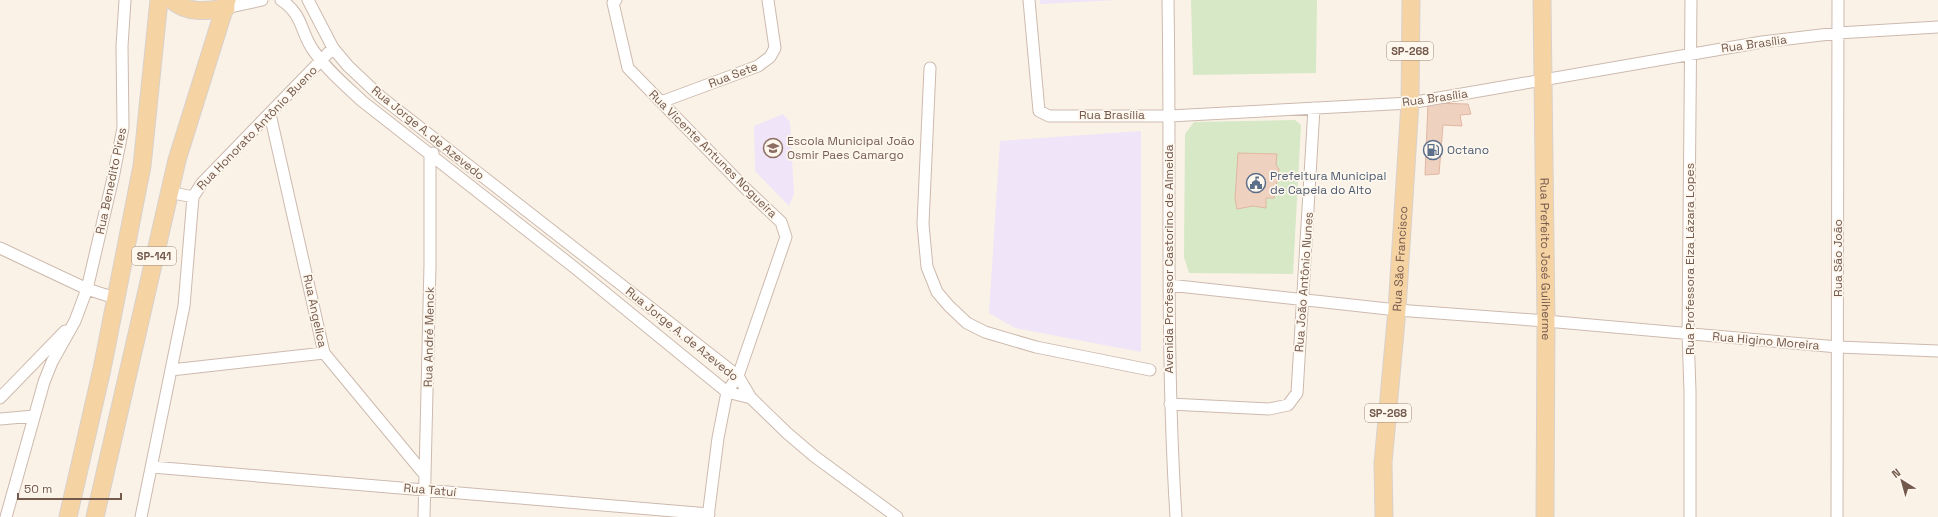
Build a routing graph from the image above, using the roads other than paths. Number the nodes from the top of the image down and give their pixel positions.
1 (125, 0) edge
2 (159, 0) edge
3 (172, 0) edge
4 (262, 0) edge
5 (281, 0) edge
6 (768, 0) edge
7 (1029, 0) edge
8 (1168, 0) edge
9 (1410, 0) edge
10 (1542, 0) edge
11 (1691, 0) edge
12 (1838, 0) edge
13 (614, 2) edge
14 (312, 3) edge
15 (226, 4) edge
16 (1938, 27) edge
17 (1838, 33) junction
18 (333, 48) junction
19 (1692, 54) junction
20 (321, 61) junction
21 (930, 68) dead end
22 (1542, 81) junction
23 (661, 102) junction
24 (1410, 103) junction
25 (1314, 108) junction
26 (270, 114) junction
27 (1170, 116) junction
28 (439, 144) junction
29 (430, 156) junction
30 (169, 192) junction
31 (193, 197) junction
32 (0, 248) edge
33 (1169, 285) junction
34 (86, 289) junction
35 (115, 298) junction
36 (1304, 299) junction
37 (1397, 310) junction
38 (75, 321) junction
39 (1546, 321) junction
40 (1688, 334) junction
41 (1838, 347) junction
42 (1938, 351) edge
43 (324, 353) junction
44 (171, 370) junction
45 (1150, 370) dead end
46 (738, 376) junction
47 (727, 392) junction
48 (0, 398) edge
49 (751, 398) junction
50 (1170, 404) junction
51 (34, 416) junction
52 (0, 419) edge
53 (152, 467) junction
54 (425, 475) junction
55 (426, 490) junction
56 (708, 516) edge
57 (6, 517) edge
58 (68, 517) edge
59 (95, 517) edge
60 (141, 517) edge
61 (424, 517) edge
62 (898, 517) edge
63 (1176, 517) edge
64 (1384, 517) edge
65 (1545, 517) edge
66 (1690, 517) edge
67 (1837, 517) edge

1 - 34 street, Rua Benedito Pires
2 - 35 main road, SP-141
3 - 15 main road
4 - 15 street
5 - 20 street, Rua Jorge A. de Azevedo
6 - 23 street, Rua Sete
7 - 27 street, Rua Brasília
8 - 27 street, Avenida Professor Castorino de Almeida
9 - 24 main road, Rua São Francisco / SP-268
10 - 22 main road, Rua Prefeito José Guilherme
11 - 19 street, Rua Professora Elza Lázara Lopes
12 - 17 street, Rua São João
13 - 23 street, Rua Vicente Antunes Nogueira
14 - 18 street, Rua Jorge A. de Azevedo
15 - 30 main road, SP-141
16 - 17 street, Rua Brasília
17 - 19 street, Rua Brasília
17 - 41 street, Rua São João
18 - 20 street, Rua Honorato Antônio Bueno
18 - 28 street, Rua Jorge A. de Azevedo
19 - 22 street, Rua Brasília
19 - 40 street, Rua Professora Elza Lázara Lopes
20 - 26 street, Rua Honorato Antônio Bueno
20 - 29 street, Rua Jorge A. de Azevedo
21 - 45 street
22 - 24 street, Rua Brasília
22 - 39 main road, Rua Prefeito José Guilherme
23 - 46 street, Rua Vicente Antunes Nogueira
24 - 25 street, Rua Brasília
24 - 37 main road, Rua São Francisco / SP-268
25 - 27 street, Rua Brasília
25 - 36 street, Rua João Antônio Nunes
26 - 31 street, Rua Honorato Antônio Bueno
26 - 43 street, Rua Angelica
27 - 33 street, Avenida Professor Castorino de Almeida
28 - 29 street
28 - 46 street, Rua Jorge A. de Azevedo
29 - 47 street, Rua Jorge A. de Azevedo
29 - 54 street, Rua André Menck
30 - 31 street
30 - 59 main road, SP-141
31 - 44 street
32 - 34 street
33 - 36 street
33 - 50 street, Avenida Professor Castorino de Almeida
34 - 35 street
34 - 38 street, Rua Benedito Pires
35 - 58 main road, SP-141
36 - 37 street, Rua Higino Moreira
36 - 50 street, Rua João Antônio Nunes
37 - 39 street, Rua Higino Moreira
37 - 64 main road, Rua São Francisco / SP-268
38 - 48 street
38 - 51 street, Rua Benedito Pires
39 - 40 street, Rua Higino Moreira
39 - 65 main road, Rua Prefeito José Guilherme
40 - 41 street, Rua Higino Moreira
40 - 66 street, Rua Professora Elza Lázara Lopes
41 - 42 street, Rua Higino Moreira
41 - 67 street, Rua São João
43 - 44 street
43 - 54 street, Rua Angelica
44 - 53 street
46 - 47 street, Rua Vicente Antunes Nogueira
46 - 49 street, Rua Jorge A. de Azevedo
47 - 49 street, Rua Jorge A. de Azevedo
47 - 56 street
49 - 62 street
50 - 63 street, Avenida Professor Castorino de Almeida
51 - 52 street
51 - 57 street, Rua Benedito Pires
53 - 55 street, Rua Tatuí
53 - 60 street
54 - 55 street, Rua André Menck
55 - 56 street, Rua Tatuí
55 - 61 street, Rua André Menck

